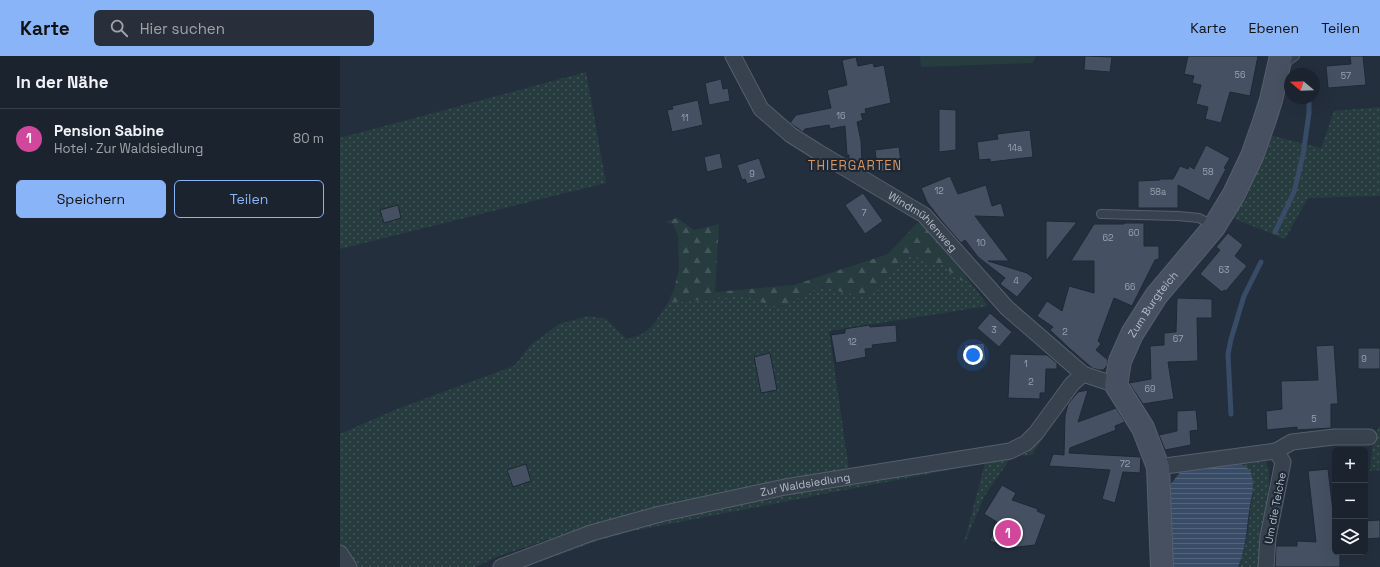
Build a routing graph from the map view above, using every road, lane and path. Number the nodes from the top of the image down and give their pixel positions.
1 (733, 56) edge
2 (1285, 60) edge
3 (1101, 214) dead end
4 (1214, 226) junction
5 (1083, 374) junction
6 (1116, 385) junction
7 (1369, 437) dead end
8 (1276, 451) junction
9 (1158, 467) junction
10 (340, 553) edge
11 (349, 567) edge
12 (501, 567) edge
13 (1162, 567) edge
14 (1266, 567) edge

1 - 5 street, Windmühlenweg
2 - 4 street, Zum Burgteich
3 - 4 lane
4 - 6 street, Zum Burgteich
5 - 6 street, Windmühlenweg
5 - 12 street, Zur Waldsiedlung
6 - 9 street
7 - 8 street
8 - 9 street
8 - 14 street, Um die Teiche
9 - 13 street
10 - 11 street

